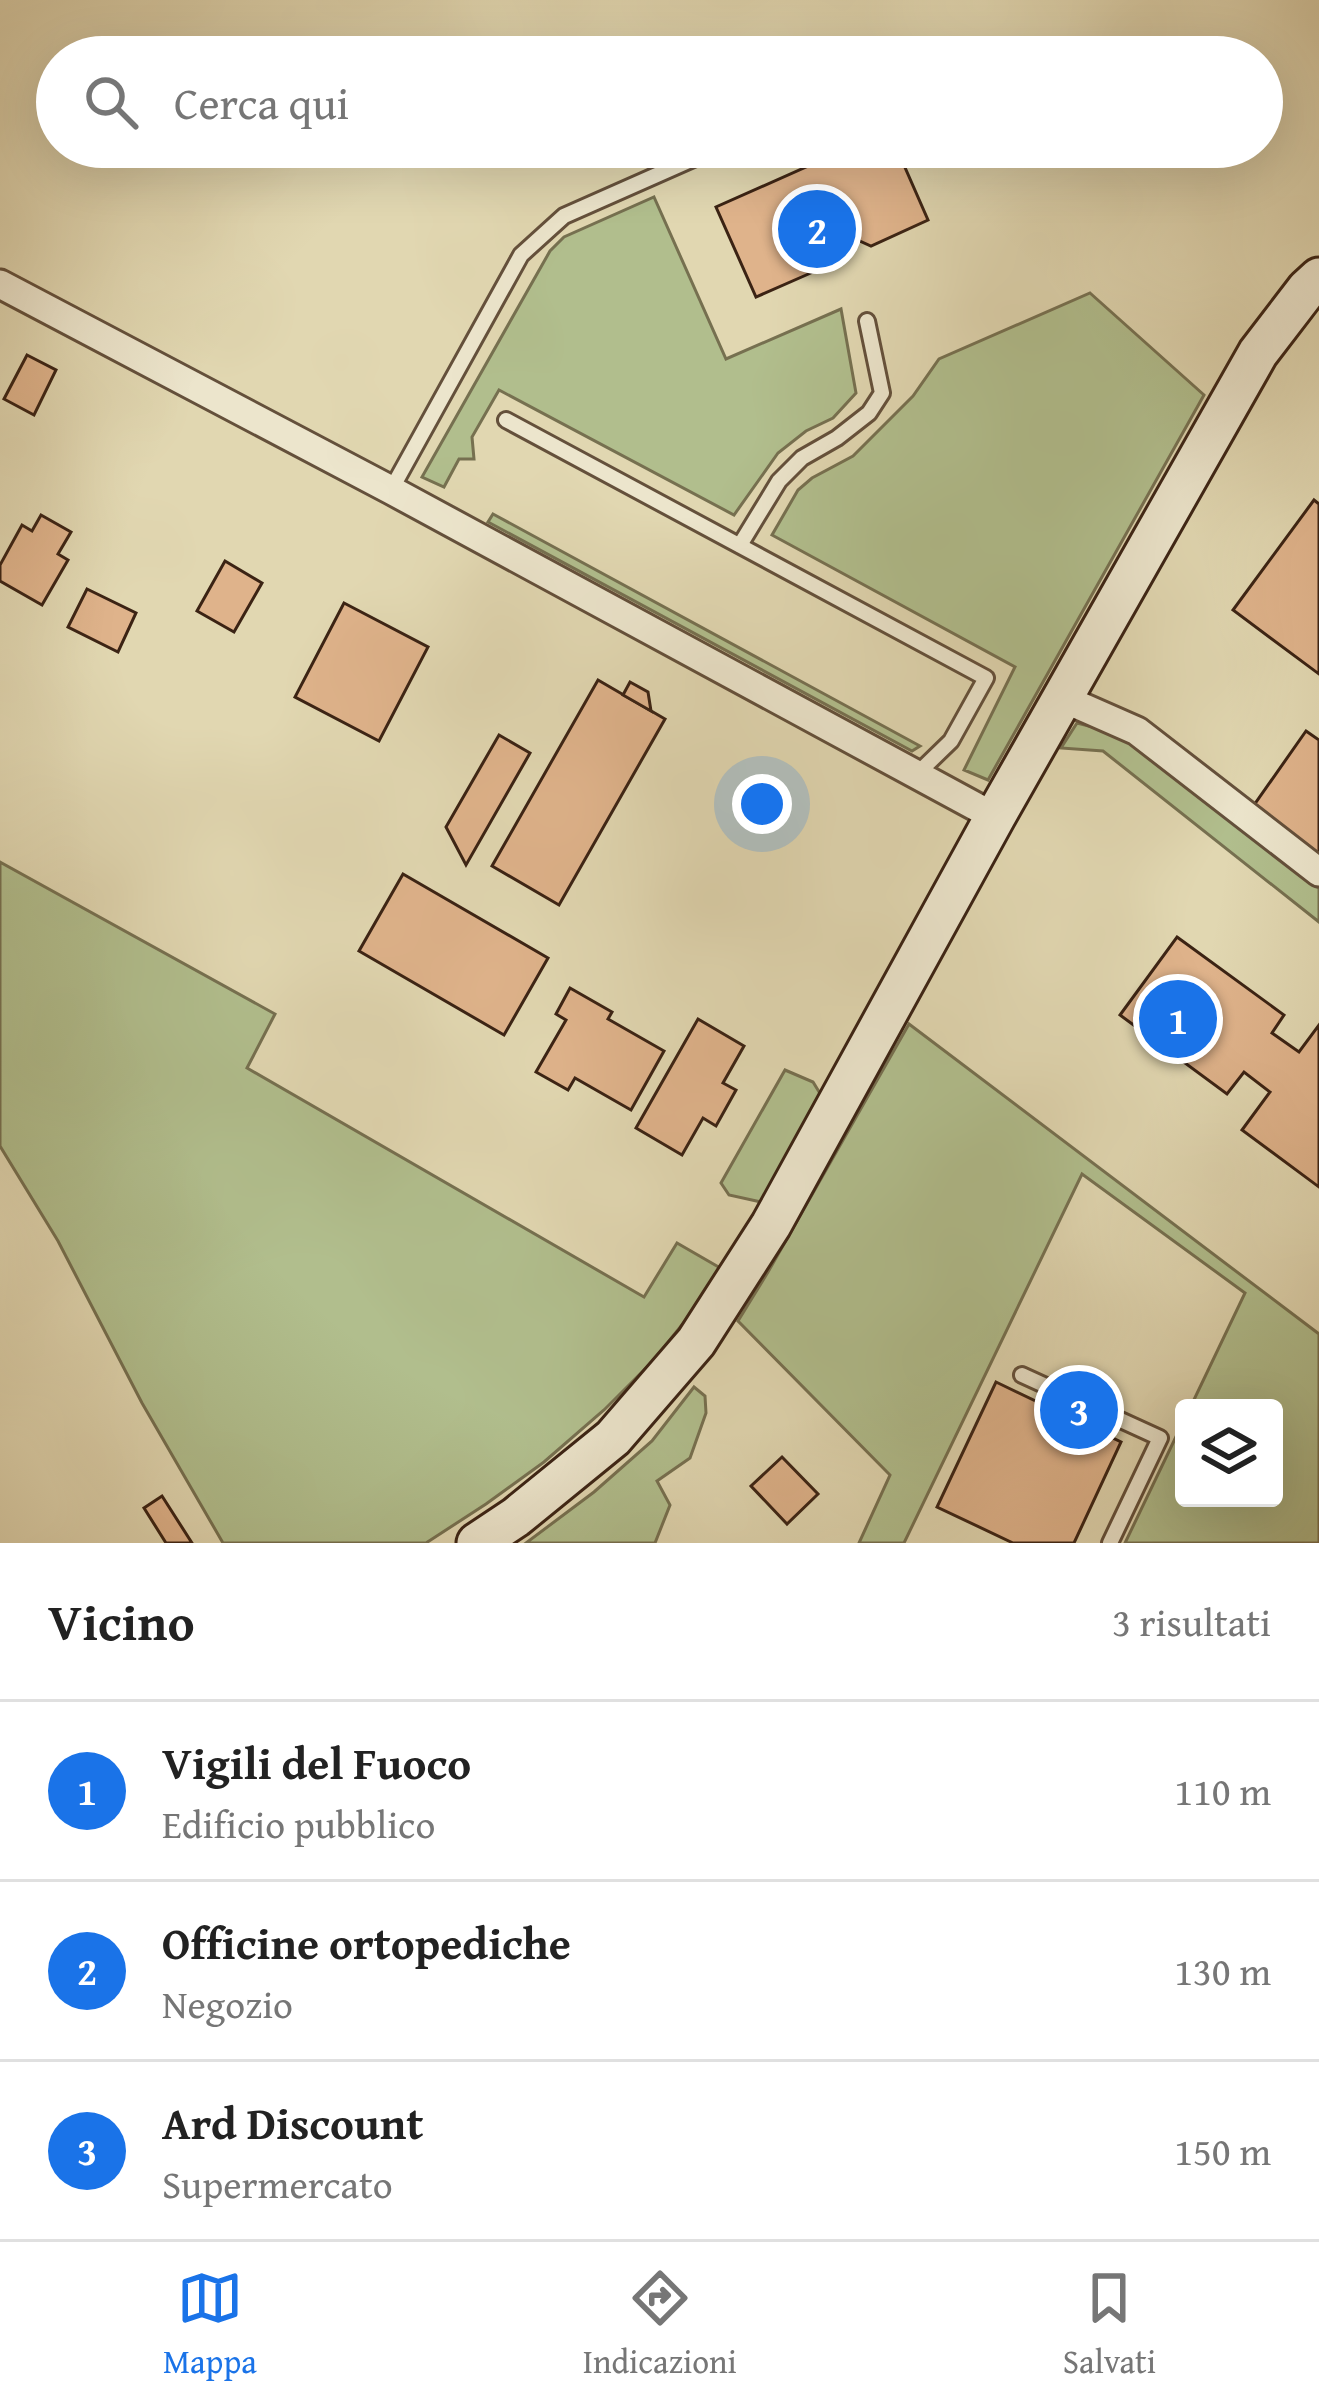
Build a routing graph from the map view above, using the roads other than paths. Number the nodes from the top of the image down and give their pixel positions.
1 (673, 168) edge
2 (1319, 278) edge
3 (0, 284) edge
4 (867, 321) dead end
5 (506, 420) dead end
6 (391, 490) junction
7 (740, 545) junction
8 (1062, 698) junction
9 (916, 775) junction
10 (995, 818) junction
11 (1319, 872) edge
12 (1022, 1376) dead end
13 (477, 1543) edge
14 (1110, 1543) edge

1 - 6 lane
2 - 8 main road
3 - 6 street
4 - 7 lane
5 - 7 lane
6 - 9 street
7 - 9 lane
8 - 10 main road
8 - 11 street
9 - 10 street
10 - 13 main road
12 - 14 lane

